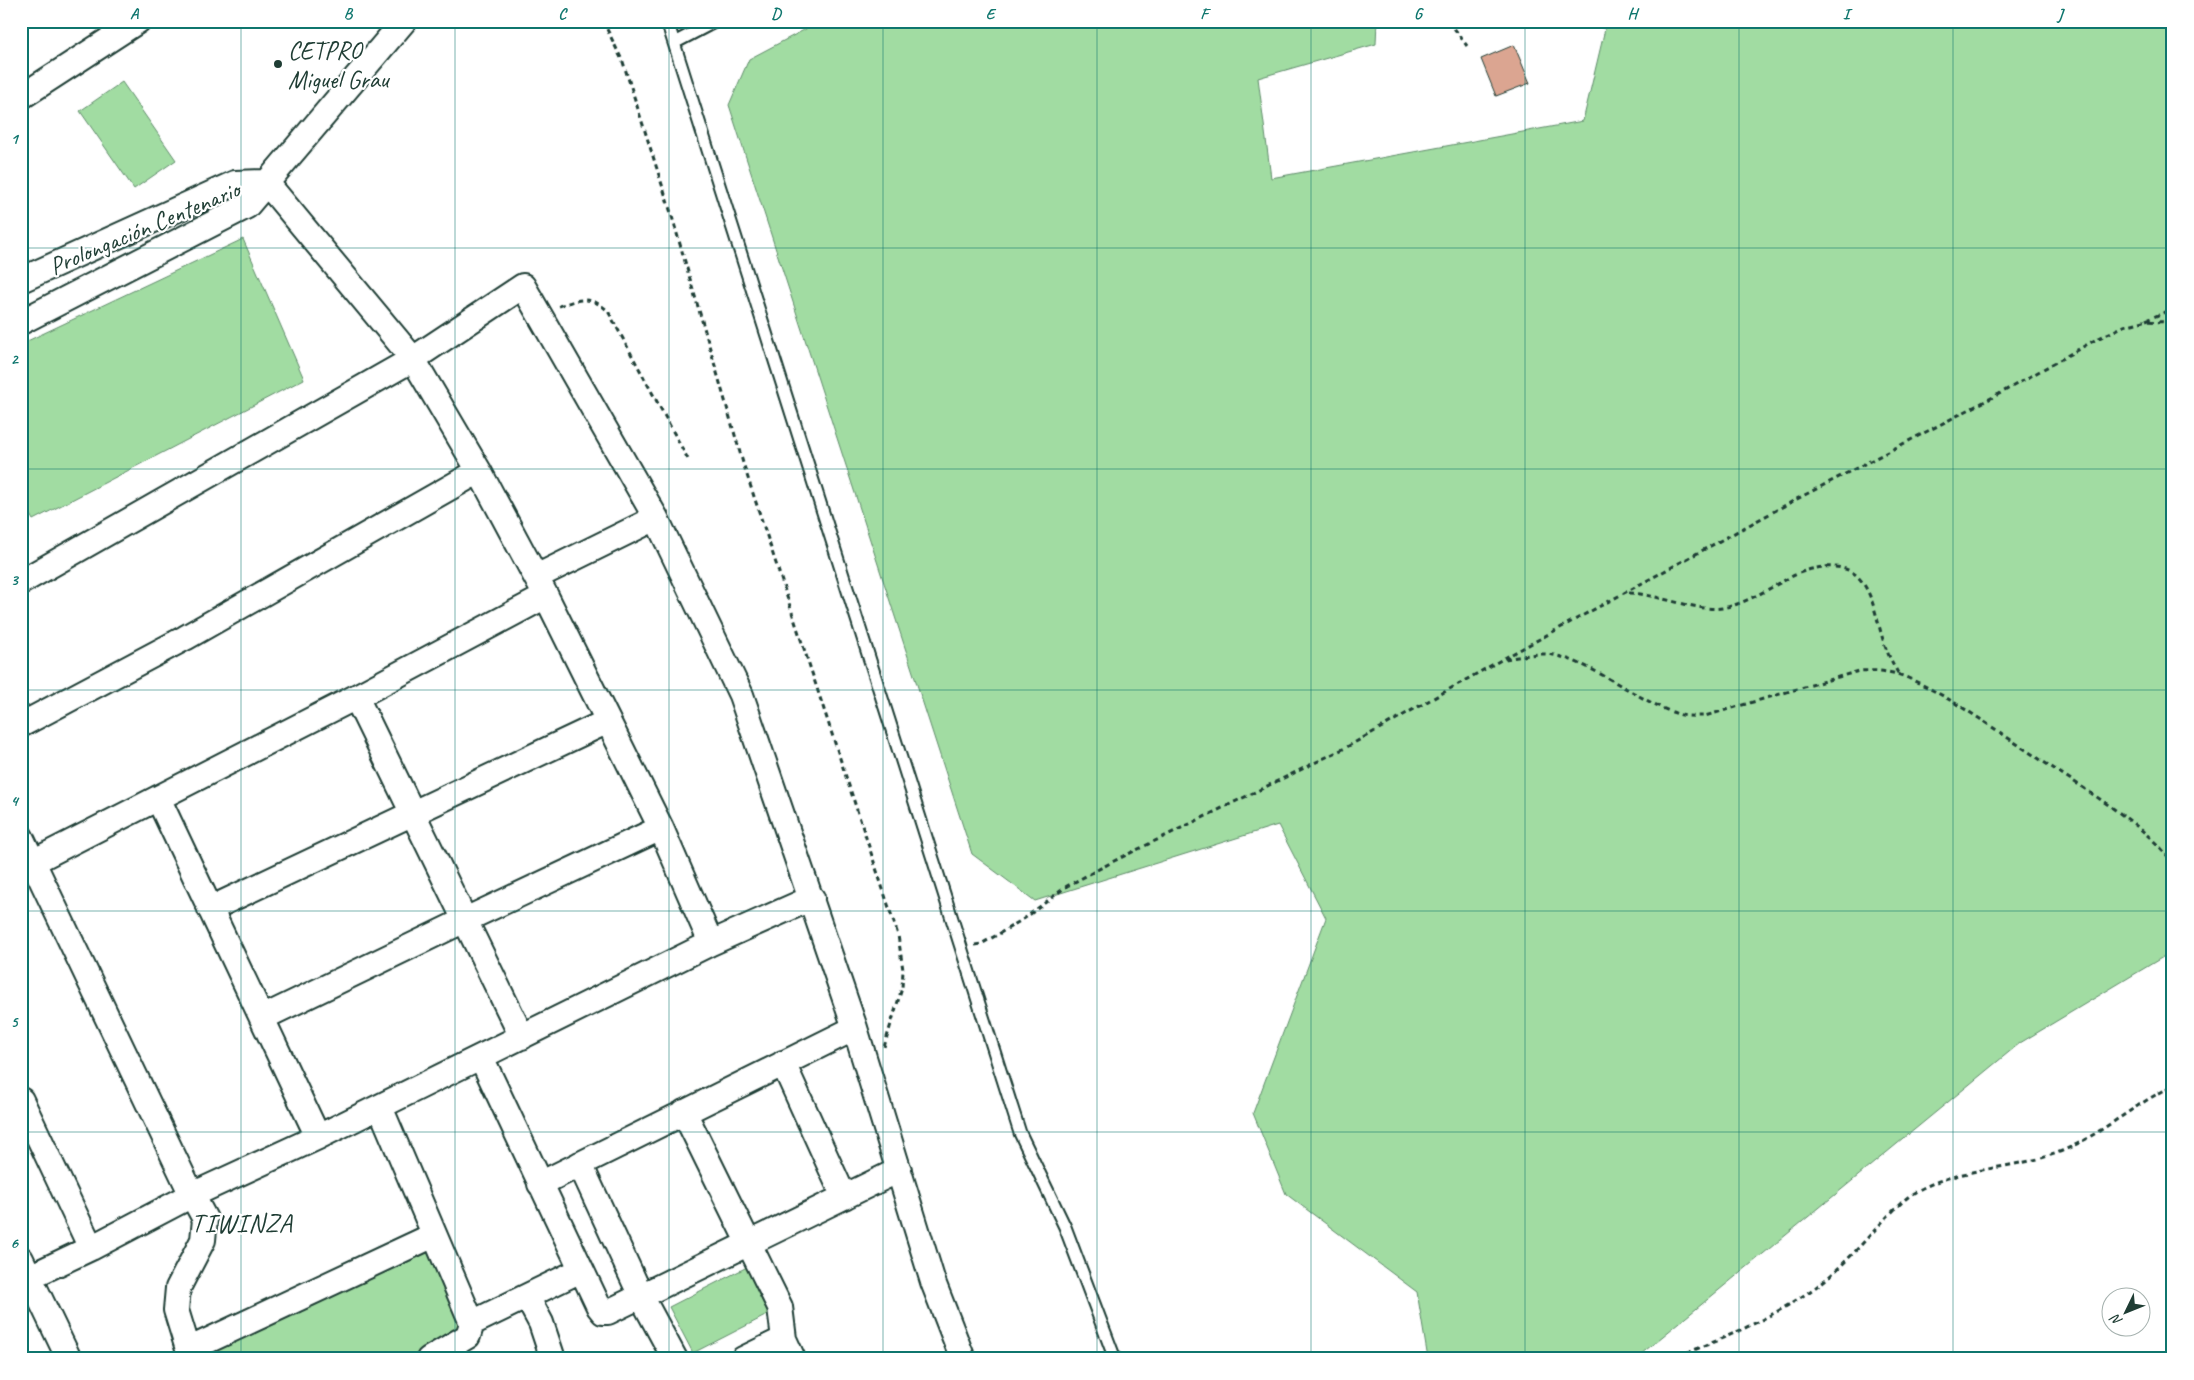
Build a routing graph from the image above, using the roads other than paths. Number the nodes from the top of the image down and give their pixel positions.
1 (138, 21) edge
2 (404, 21) edge
3 (667, 21) edge
4 (716, 21) edge
5 (674, 43) junction
6 (21, 97) edge
7 (266, 182) junction
8 (21, 280) edge
9 (21, 322) edge
10 (413, 360) junction
11 (479, 471) junction
12 (656, 518) junction
13 (21, 582) edge
14 (541, 587) junction
15 (356, 697) junction
16 (608, 721) junction
17 (21, 725) edge
18 (158, 798) junction
19 (413, 811) junction
20 (661, 828) junction
21 (21, 837) edge
22 (28, 865) edge
23 (812, 898) junction
24 (210, 909) junction
25 (465, 920) junction
26 (711, 943) junction
27 (262, 1018) junction
28 (856, 1028) junction
29 (522, 1037) junction
30 (481, 1057) junction
31 (783, 1063) junction
32 (21, 1100) edge
33 (380, 1107) junction
34 (684, 1112) junction
35 (318, 1137) junction
36 (580, 1164) junction
37 (899, 1170) junction
38 (540, 1184) junction
39 (192, 1195) junction
40 (844, 1196) junction
41 (434, 1235) junction
42 (747, 1243) junction
43 (91, 1248) junction
44 (581, 1270) junction
45 (24, 1273) edge
46 (642, 1296) junction
47 (527, 1297) junction
48 (472, 1324) junction
49 (789, 1349) edge
50 (189, 1354) edge
51 (69, 1359) edge
52 (429, 1359) edge
53 (553, 1359) edge
54 (675, 1359) edge
55 (743, 1359) edge
56 (963, 1359) edge
57 (1115, 1359) edge

1 - 6 street
2 - 7 street, Prolongación Centenario
3 - 5 lane
4 - 5 lane
5 - 57 lane
7 - 8 street, Prolongación Centenario
7 - 9 street
7 - 10 street
10 - 11 street
10 - 12 street
10 - 13 street
11 - 14 street
11 - 17 street
12 - 14 street
12 - 23 street
14 - 15 street
14 - 16 street
15 - 18 street
15 - 19 street
16 - 19 street
16 - 20 street
18 - 22 street
18 - 24 street
19 - 24 street
19 - 25 street
20 - 25 street
20 - 26 street
21 - 22 street
22 - 39 street
23 - 26 street
23 - 28 street
24 - 27 street
25 - 27 street
25 - 29 street
26 - 29 street
27 - 35 street
28 - 31 street
28 - 37 street
29 - 30 street
30 - 33 street
30 - 38 street
31 - 34 street
31 - 40 street
32 - 43 street
33 - 35 street
33 - 41 street
34 - 36 street
34 - 42 street
35 - 39 street
36 - 38 street
36 - 46 street
37 - 40 street
37 - 56 street
38 - 44 street
39 - 43 street
39 - 50 street
40 - 42 street
41 - 48 street
41 - 50 street
42 - 46 street
42 - 49 street
43 - 45 street
44 - 46 street
44 - 47 street
45 - 51 street
46 - 54 street
47 - 48 street
47 - 53 street
48 - 52 street
49 - 55 street

